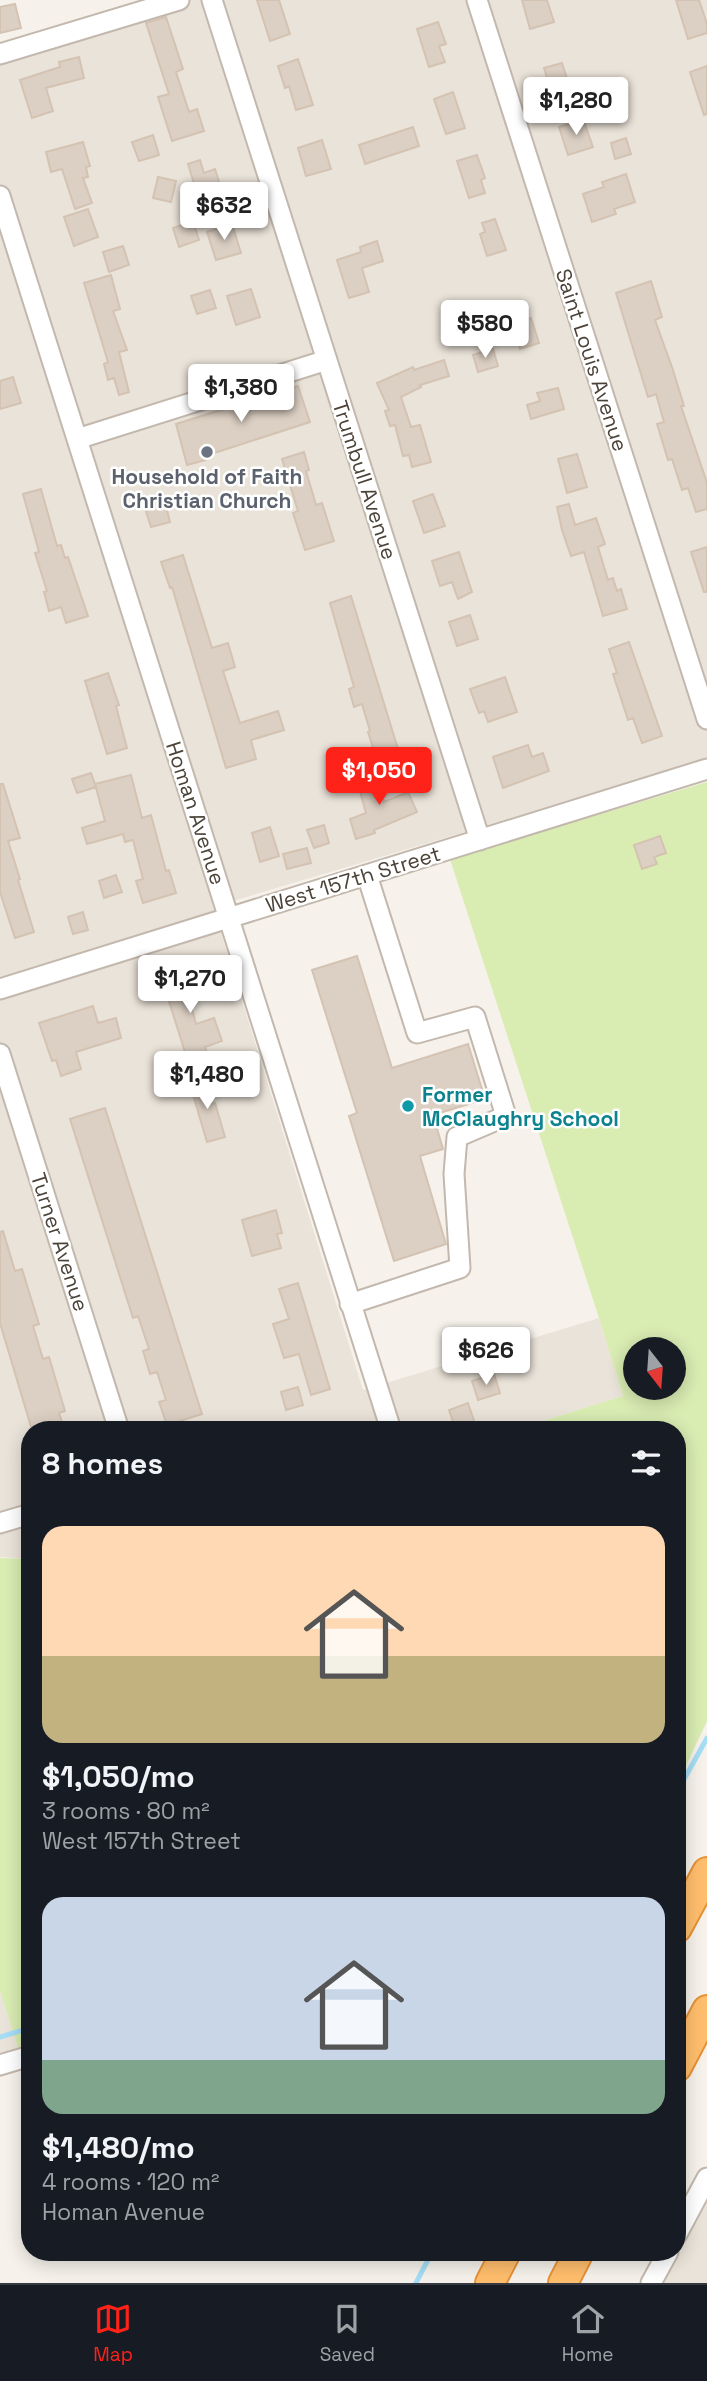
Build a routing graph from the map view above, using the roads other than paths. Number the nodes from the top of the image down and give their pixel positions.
1 (179, 0) edge
2 (212, 0) edge
3 (477, 0) edge
4 (0, 54) edge
5 (0, 196) edge
6 (327, 360) junction
7 (77, 439) junction
8 (707, 719) edge
9 (707, 769) edge
10 (480, 840) junction
11 (367, 875) junction
12 (229, 918) junction
13 (0, 989) edge
14 (0, 1054) edge
15 (350, 1304) junction
16 (116, 1421) edge
17 (388, 1421) edge
18 (21, 1517) edge
19 (0, 1523) edge
20 (707, 1872) edge
21 (686, 1911) edge
22 (707, 2010) edge
23 (686, 2050) edge
24 (21, 2059) edge
25 (0, 2065) edge
26 (707, 2178) edge
27 (686, 2217) edge
28 (501, 2261) edge
29 (574, 2261) edge
30 (663, 2261) edge
31 (490, 2283) edge
32 (563, 2283) edge
33 (652, 2283) edge

1 - 4 street
2 - 6 street, Trumbull Avenue
3 - 8 street, Saint Louis Avenue
5 - 7 street, Homan Avenue
6 - 7 street
6 - 10 street, Trumbull Avenue
7 - 12 street, Homan Avenue
9 - 10 street, West 157th Street
10 - 11 street, West 157th Street
11 - 12 street, West 157th Street
11 - 15 street
12 - 13 street, West 157th Street
12 - 15 street, Homan Avenue
14 - 16 street, Turner Avenue
15 - 17 street, Homan Avenue
18 - 19 street
20 - 21 highway
22 - 23 highway
24 - 25 street
26 - 27 street
28 - 31 highway
29 - 32 highway
30 - 33 street

